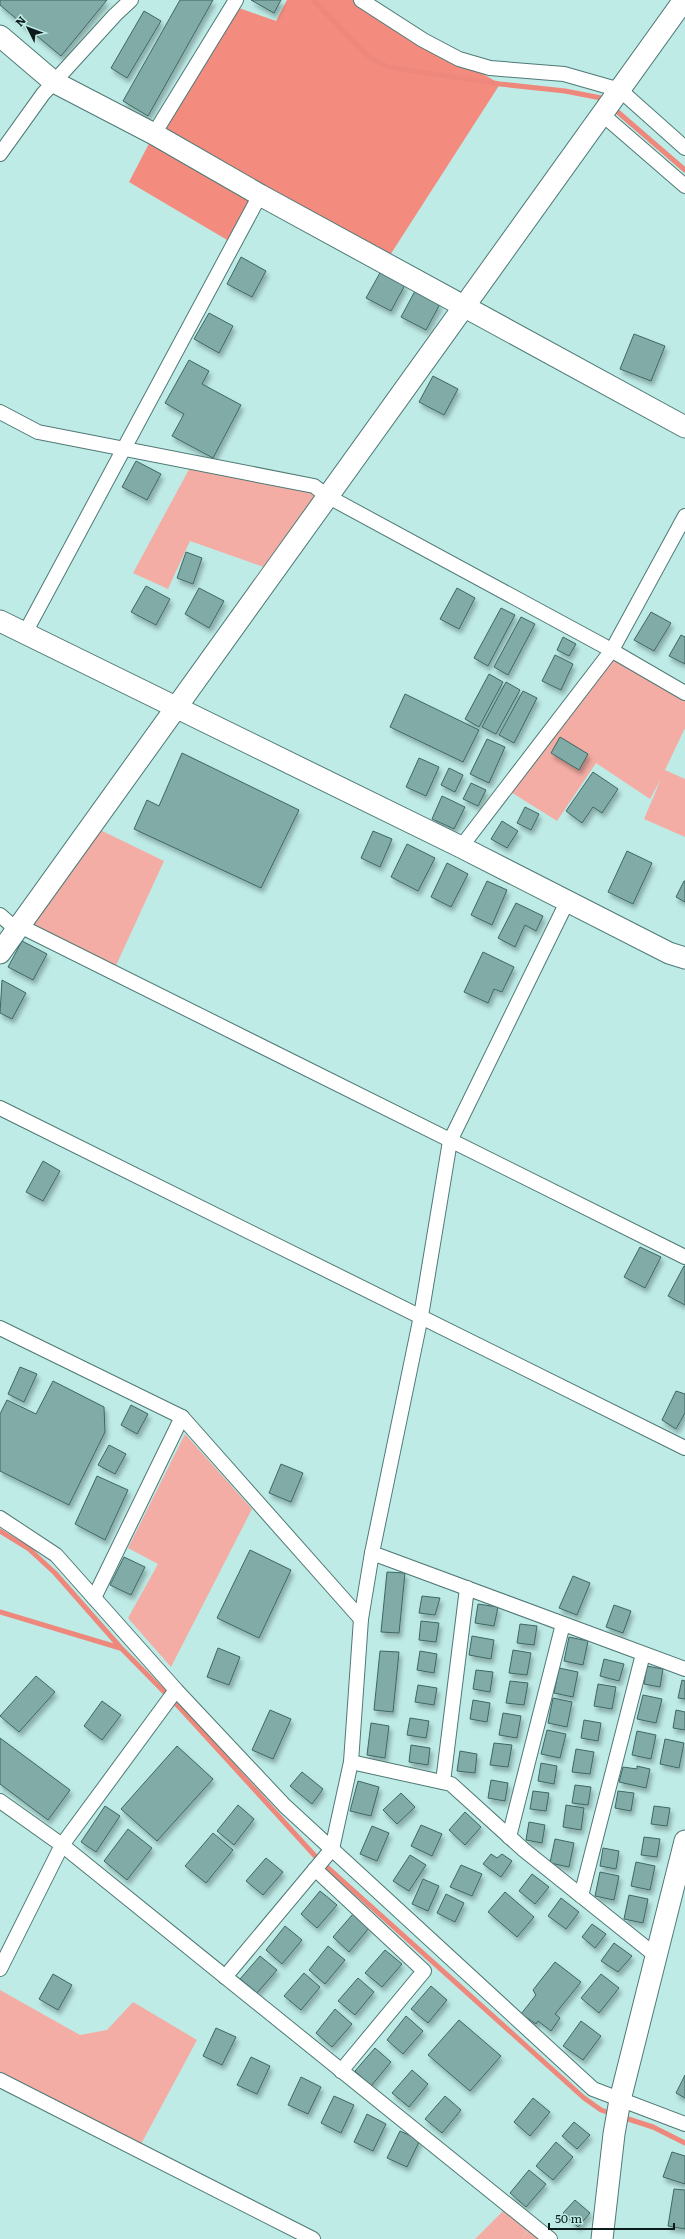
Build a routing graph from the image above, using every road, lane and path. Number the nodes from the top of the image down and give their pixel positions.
1 (131, 0) edge
2 (236, 0) edge
3 (361, 0) edge
4 (684, 0) edge
5 (0, 36) edge
6 (54, 82) junction
7 (620, 90) junction
8 (603, 115) junction
9 (154, 134) junction
10 (685, 148) edge
11 (0, 154) edge
12 (685, 186) edge
13 (260, 195) junction
14 (465, 307) junction
15 (0, 412) edge
16 (685, 427) edge
17 (124, 448) junction
18 (327, 496) junction
19 (685, 516) edge
20 (0, 621) edge
21 (25, 633) junction
22 (612, 650) junction
23 (685, 693) edge
24 (178, 708) junction
25 (461, 846) junction
26 (568, 900) junction
27 (0, 915) edge
28 (18, 928) junction
29 (0, 953) edge
30 (685, 958) edge
31 (0, 1108) edge
32 (450, 1141) junction
33 (685, 1257) edge
34 (421, 1316) junction
35 (0, 1328) edge
36 (182, 1417) junction
37 (685, 1448) edge
38 (0, 1518) edge
39 (372, 1553) junction
40 (466, 1588) junction
41 (94, 1598) junction
42 (361, 1619) junction
43 (563, 1624) junction
44 (643, 1654) junction
45 (685, 1669) edge
46 (176, 1690) junction
47 (351, 1762) junction
48 (443, 1782) junction
49 (0, 1801) edge
50 (510, 1837) junction
51 (685, 1841) edge
52 (62, 1845) junction
53 (332, 1849) junction
54 (315, 1869) junction
55 (581, 1896) junction
56 (655, 1955) junction
57 (0, 1969) edge
58 (225, 1977) junction
59 (341, 2071) junction
60 (0, 2080) edge
61 (620, 2100) junction
62 (685, 2124) edge
63 (313, 2239) edge
64 (550, 2239) edge
65 (602, 2239) edge

1 - 6 street
2 - 9 street
3 - 7 street
4 - 7 street
5 - 6 street
6 - 9 street
6 - 11 street
7 - 8 street
7 - 10 street
8 - 12 street
8 - 14 street
9 - 13 street
13 - 14 street
13 - 17 street
14 - 16 street
14 - 18 street
15 - 17 street
17 - 18 street
17 - 21 street
18 - 22 street
18 - 24 street
19 - 22 street
20 - 21 street
21 - 24 street
22 - 23 street
22 - 25 street
24 - 25 street
24 - 28 street
25 - 26 street
26 - 30 street
26 - 32 street
27 - 28 street
28 - 29 street
28 - 32 street
31 - 34 street
32 - 33 street
32 - 34 street
34 - 37 street
34 - 39 street
35 - 36 street
36 - 41 street
36 - 42 street
38 - 41 street
39 - 40 street
39 - 42 street
40 - 43 street
40 - 48 street
41 - 46 street
42 - 47 street
43 - 44 street
43 - 50 street
44 - 45 street
44 - 55 street
46 - 52 street
46 - 53 street
47 - 48 street
47 - 53 street
48 - 50 street
49 - 52 street
50 - 55 street
51 - 56 street
52 - 57 street
52 - 58 street
53 - 54 street
53 - 61 street
54 - 58 street
54 - 59 street
55 - 56 street
56 - 61 street
58 - 59 street
59 - 64 street
60 - 63 street
61 - 62 street
61 - 65 street

